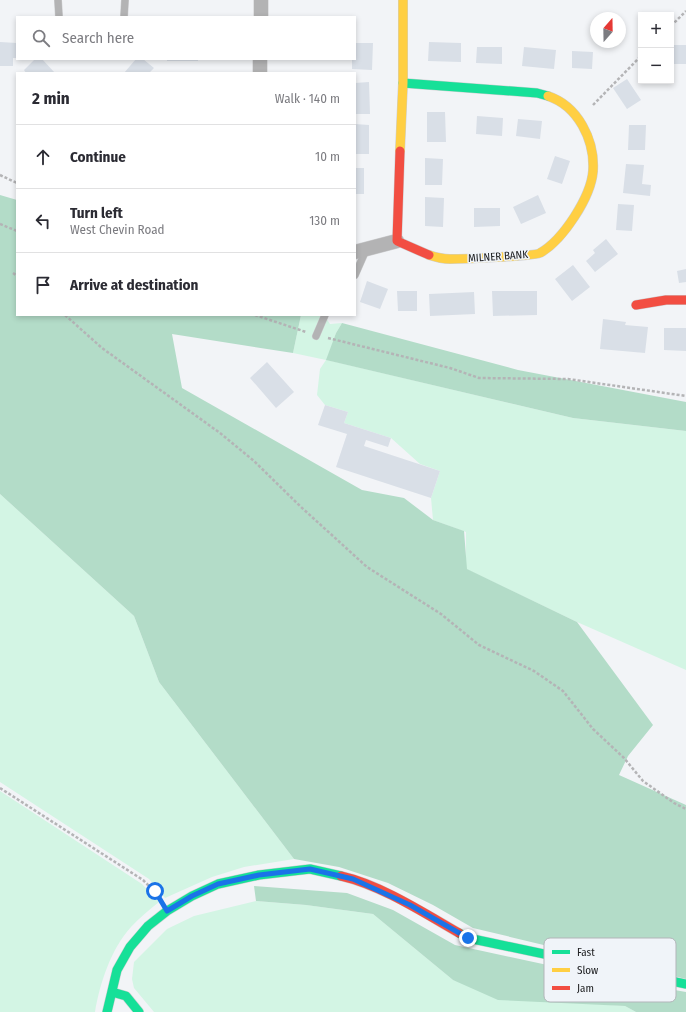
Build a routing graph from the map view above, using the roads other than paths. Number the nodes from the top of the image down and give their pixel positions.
1 (58, 0) edge
2 (125, 0) edge
3 (262, 0) edge
4 (403, 0) edge
5 (59, 16) edge
6 (124, 16) edge
7 (261, 16) edge
8 (260, 60) edge
9 (260, 72) edge
10 (403, 83) junction
11 (397, 242) junction
12 (361, 251) edge
13 (356, 271) edge
14 (686, 300) edge
15 (636, 305) dead end
16 (325, 316) edge
17 (316, 336) road end
18 (544, 954) edge
19 (676, 982) edge
20 (686, 984) edge
21 (112, 992) junction
22 (107, 1012) edge
23 (139, 1012) edge

1 - 5 lane
2 - 6 lane
3 - 7 street
4 - 10 street
8 - 9 street
10 - 11 street
10 - 11 street, MILNER BANK
11 - 12 street
12 - 13 lane
14 - 15 street
16 - 17 lane
18 - 21 street
19 - 20 street
21 - 22 street
21 - 23 street

